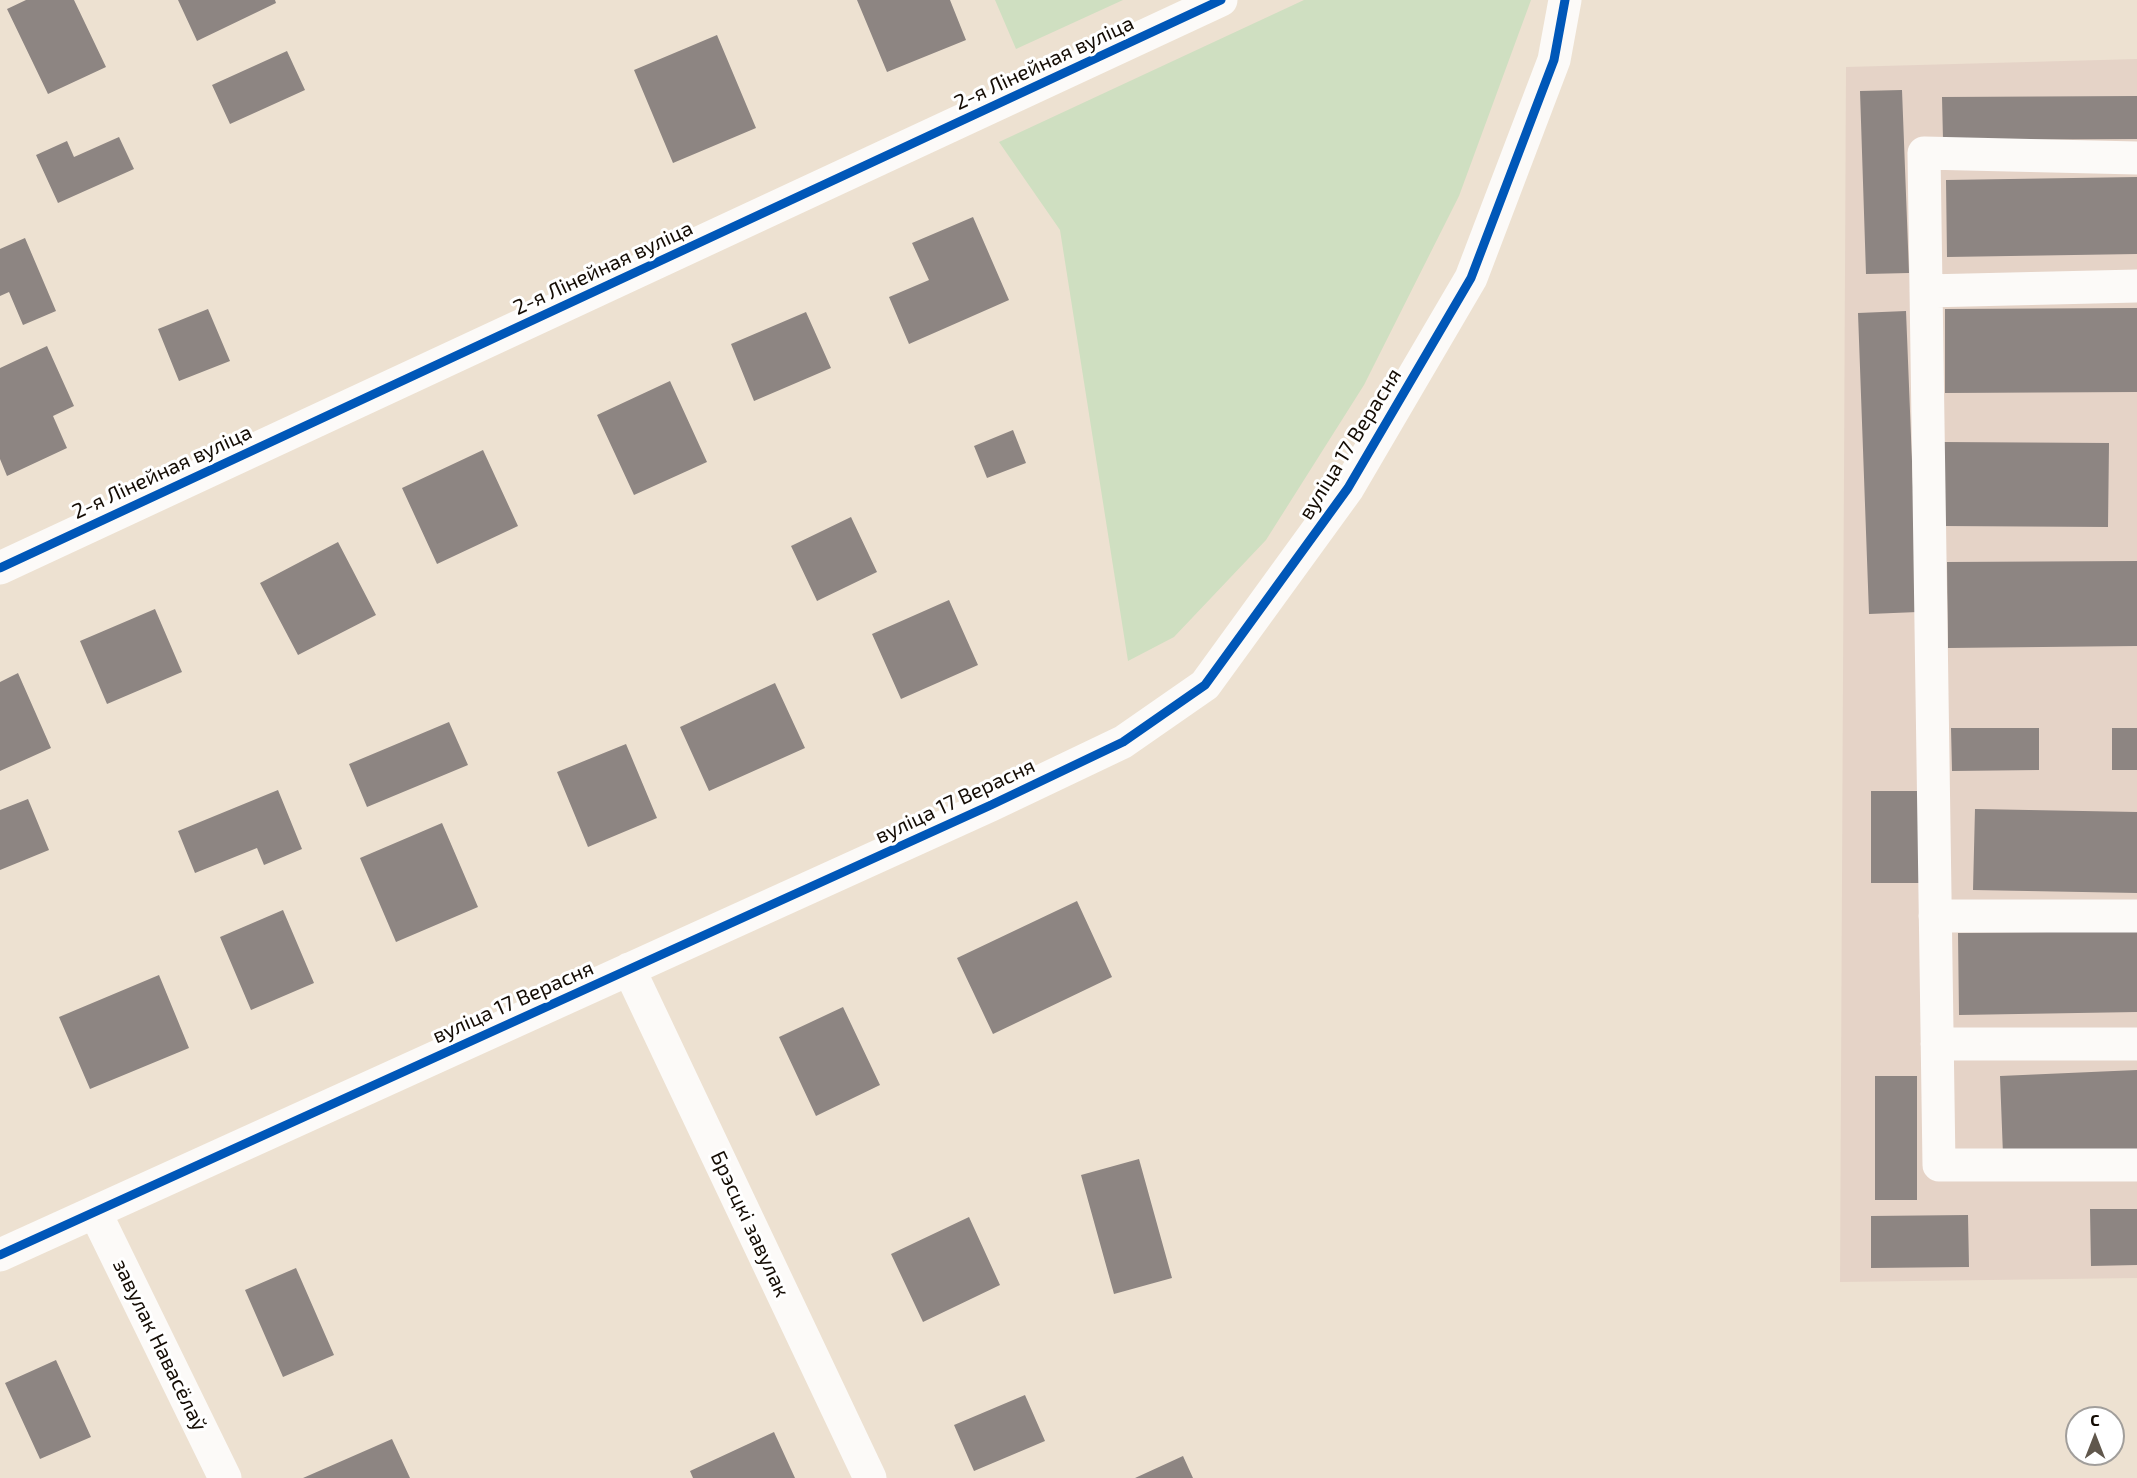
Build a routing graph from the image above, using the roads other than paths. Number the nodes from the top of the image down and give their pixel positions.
1 (1221, 0) edge
2 (1564, 0) edge
3 (2137, 158) edge
4 (2137, 286) edge
5 (1926, 291) junction
6 (0, 568) edge
7 (1935, 916) junction
8 (2137, 916) edge
9 (629, 969) junction
10 (1937, 1044) junction
11 (2137, 1044) edge
12 (2137, 1165) edge
13 (95, 1212) junction
14 (0, 1255) edge
15 (225, 1478) edge
16 (870, 1478) edge

1 - 6 street, 2-я Лінейная вуліца
2 - 9 street, вуліца 17 Верасня
3 - 5 street
4 - 5 street
5 - 7 street
7 - 8 street
7 - 10 street
9 - 13 street, вуліца 17 Верасня
9 - 16 street, Брэсцкі завулак
10 - 11 street
10 - 12 street
13 - 14 street, вуліца 17 Верасня
13 - 15 street, завулак Навасёлаў

